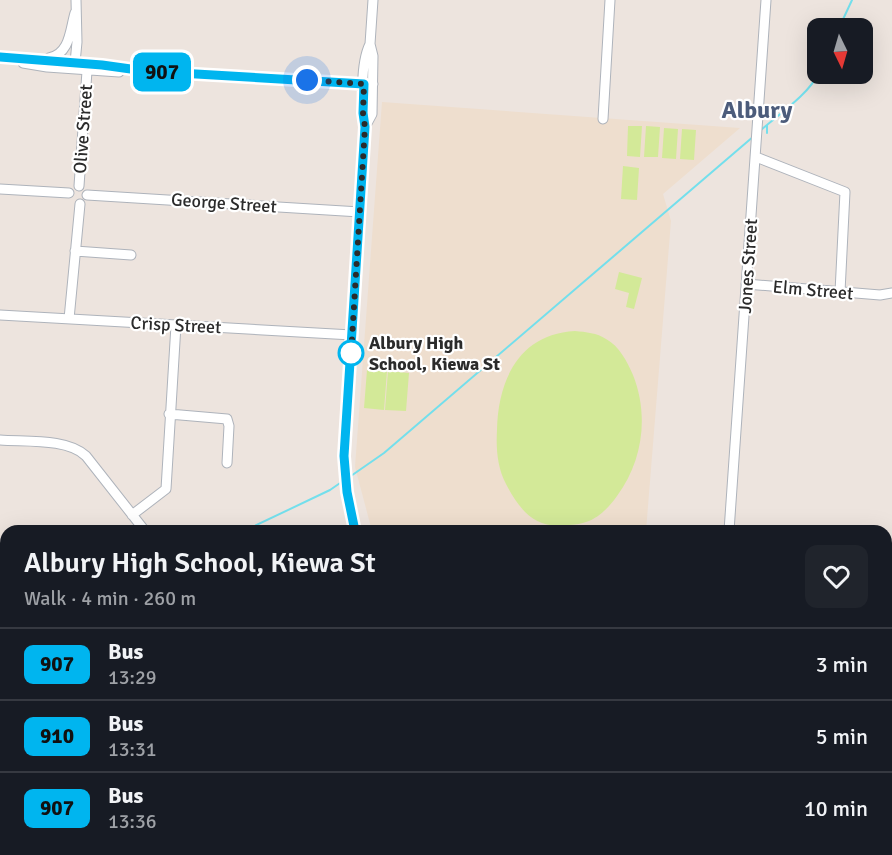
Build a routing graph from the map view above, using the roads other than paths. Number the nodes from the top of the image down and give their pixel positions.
1 (75, 0) edge
2 (373, 0) edge
3 (610, 0) edge
4 (766, 0) edge
5 (75, 12) junction
6 (3, 57) edge
7 (38, 59) junction
8 (75, 63) junction
9 (54, 68) junction
10 (87, 71) junction
11 (145, 71) junction
12 (368, 84) junction
13 (603, 119) dead end
14 (756, 157) junction
15 (79, 186) junction
16 (0, 189) edge
17 (69, 193) junction
18 (87, 195) junction
19 (80, 204) junction
20 (360, 212) junction
21 (75, 251) junction
22 (131, 255) dead end
23 (746, 284) junction
24 (840, 292) junction
25 (892, 293) edge
26 (880, 295) junction
27 (892, 300) edge
28 (0, 315) edge
29 (69, 319) junction
30 (176, 325) junction
31 (352, 335) junction
32 (169, 418) junction
33 (0, 440) edge
34 (227, 463) dead end
35 (132, 515) junction
36 (140, 525) edge
37 (354, 525) edge
38 (729, 525) edge

1 - 5 street, Olive Street
2 - 12 street
3 - 13 street
4 - 14 street, Jones Street
5 - 7 street, Olive Street
5 - 8 street, Olive Street
6 - 7 street
6 - 9 street
7 - 8 street
8 - 9 street, Olive Street
8 - 11 street
9 - 10 street
10 - 11 street
10 - 15 street, Olive Street
11 - 12 street
12 - 20 street
14 - 23 street, Jones Street
14 - 24 street
15 - 17 street
15 - 18 street
16 - 17 street
17 - 19 street
18 - 19 street
18 - 20 street, George Street
19 - 21 street
20 - 31 street
21 - 22 street
21 - 29 street
23 - 24 street, Elm Street
23 - 38 street, Jones Street
24 - 26 street, Elm Street
25 - 26 street, Elm Street
26 - 27 street, Elm Street
28 - 29 street, Crisp Street
29 - 30 street, Crisp Street
30 - 31 street, Crisp Street
30 - 32 street
31 - 37 street
32 - 34 street
32 - 35 street
33 - 35 street
35 - 36 street

